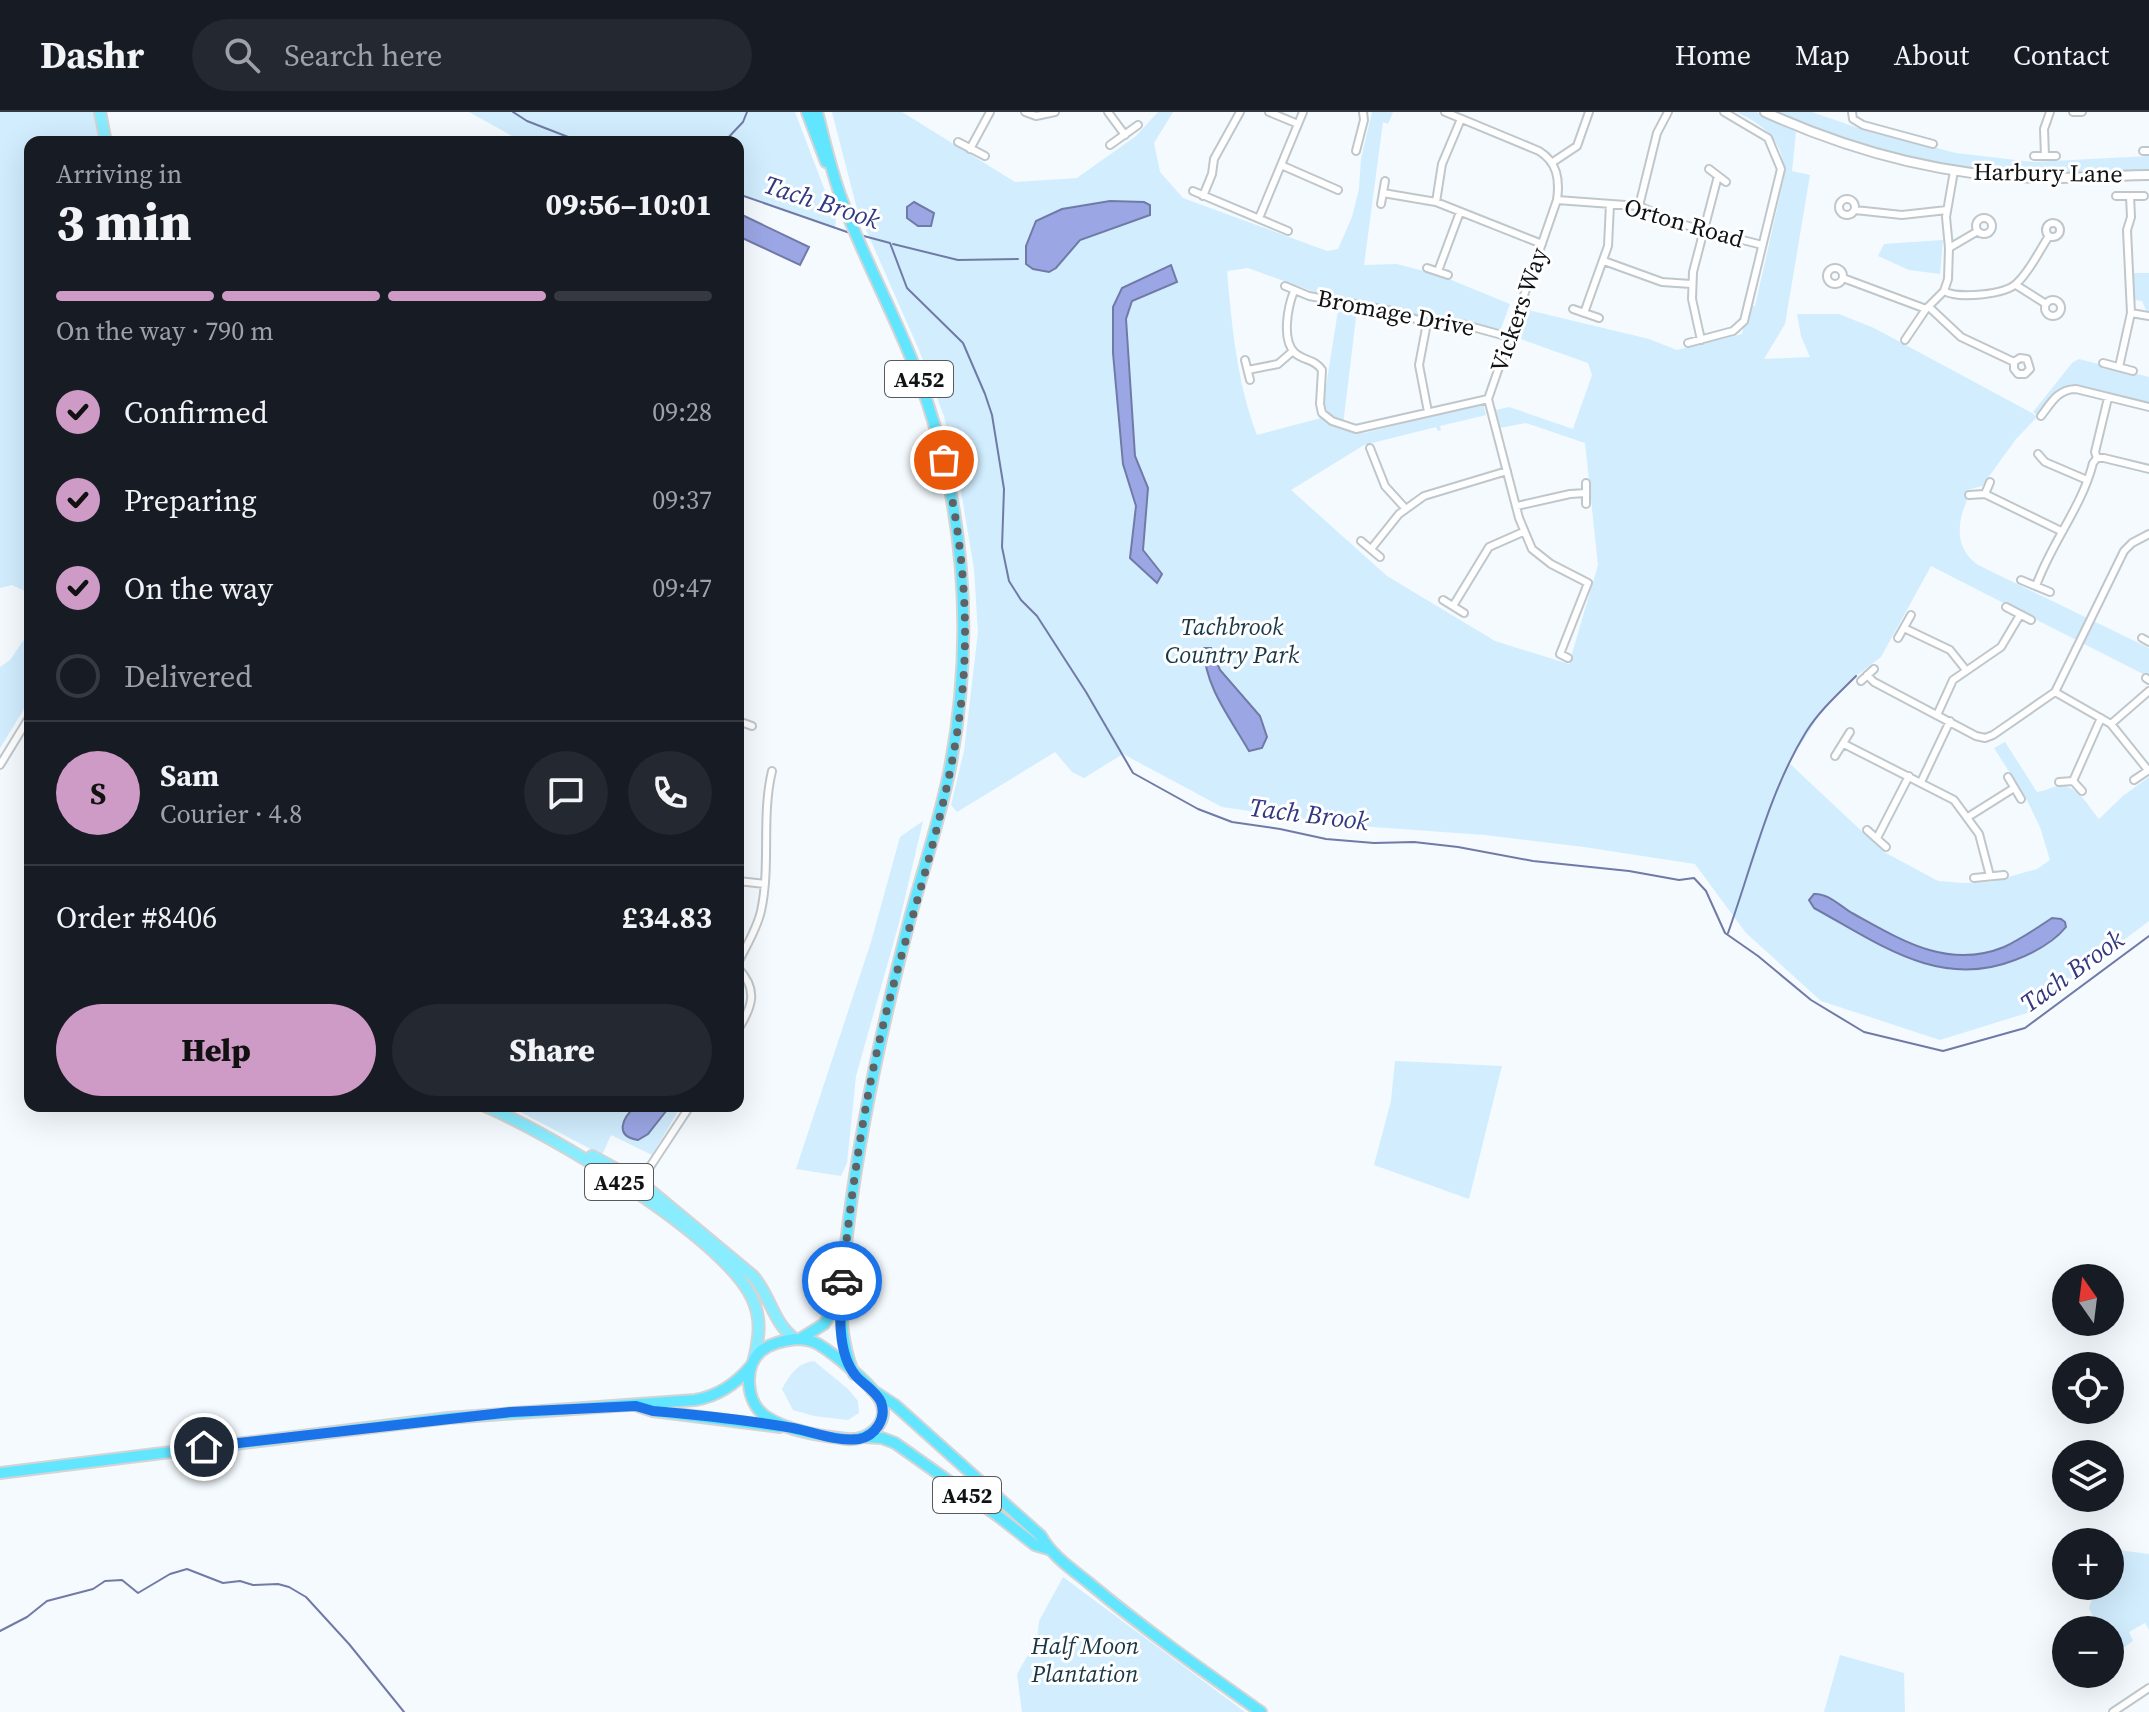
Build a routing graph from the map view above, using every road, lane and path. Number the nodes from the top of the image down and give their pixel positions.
1 (100, 112) edge
2 (812, 112) edge
3 (990, 112) edge
4 (1025, 112) edge
5 (1055, 112) edge
6 (1108, 112) edge
7 (1240, 112) edge
8 (1269, 112) edge
9 (1303, 112) edge
10 (1363, 112) edge
11 (1445, 112) edge
12 (1589, 112) edge
13 (1668, 112) edge
14 (1724, 112) edge
15 (1765, 112) edge
16 (1852, 112) edge
17 (2050, 112) edge
18 (2073, 112) edge
19 (2082, 112) edge
20 (1461, 119) junction
21 (1298, 124) junction
22 (1138, 125) dead end
23 (1920, 130) dead end
24 (1125, 135) junction
25 (105, 136) edge
26 (1917, 140) junction
27 (958, 142) dead end
28 (1933, 144) dead end
29 (1110, 145) dead end
30 (970, 149) junction
31 (1356, 151) dead end
32 (985, 156) dead end
33 (2034, 156) dead end
34 (2045, 156) junction
35 (2056, 156) dead end
36 (1553, 162) junction
37 (1281, 165) junction
38 (1709, 169) dead end
39 (1954, 171) junction
40 (833, 174) junction
41 (2149, 175) edge
42 (1718, 176) junction
43 (1385, 181) dead end
44 (1726, 182) dead end
45 (1338, 190) dead end
46 (1193, 191) dead end
47 (1383, 193) junction
48 (1203, 196) junction
49 (2116, 196) dead end
50 (2130, 196) junction
51 (2144, 196) dead end
52 (1557, 200) junction
53 (1436, 202) junction
54 (1381, 204) dead end
55 (1610, 204) junction
56 (1639, 206) junction
57 (1855, 210) dead end
58 (1947, 210) junction
59 (1460, 212) junction
60 (1259, 218) junction
61 (1288, 231) dead end
62 (1703, 231) junction
63 (1978, 231) dead end
64 (2049, 236) dead end
65 (1542, 244) junction
66 (1762, 245) junction
67 (1949, 248) junction
68 (1604, 261) junction
69 (1427, 268) dead end
70 (1438, 271) junction
71 (1448, 275) dead end
72 (1843, 278) dead end
73 (1691, 284) junction
74 (2016, 285) junction
75 (1285, 286) dead end
76 (1294, 291) junction
77 (1944, 291) junction
78 (2046, 304) dead end
79 (1928, 308) junction
80 (1573, 309) dead end
81 (1584, 313) junction
82 (2131, 313) junction
83 (2149, 316) edge
84 (1599, 318) dead end
85 (1427, 323) junction
86 (1509, 337) junction
87 (1701, 340) junction
88 (1905, 340) dead end
89 (1688, 343) dead end
90 (1293, 351) junction
91 (1245, 360) dead end
92 (2014, 362) dead end
93 (2103, 363) dead end
94 (2119, 367) junction
95 (1248, 370) junction
96 (2133, 371) dead end
97 (1250, 380) dead end
98 (2108, 398) junction
99 (1488, 399) junction
100 (2149, 407) edge
101 (1428, 412) junction
102 (2041, 416) dead end
103 (1370, 448) dead end
104 (2038, 454) dead end
105 (2061, 456) dead end
106 (2097, 458) junction
107 (2056, 466) junction
108 (2149, 469) edge
109 (1507, 471) junction
110 (2087, 480) junction
111 (1990, 482) dead end
112 (1586, 483) dead end
113 (1586, 493) junction
114 (1985, 494) junction
115 (1969, 495) dead end
116 (1586, 504) dead end
117 (1517, 506) junction
118 (1405, 508) junction
119 (2061, 531) junction
120 (1523, 532) junction
121 (2149, 534) edge
122 (1361, 541) dead end
123 (1371, 549) junction
124 (1380, 557) dead end
125 (2021, 580) dead end
126 (2036, 586) junction
127 (2050, 592) dead end
128 (1443, 600) dead end
129 (1453, 606) junction
130 (2006, 607) dead end
131 (1464, 613) dead end
132 (1911, 615) dead end
133 (2020, 615) junction
134 (2031, 620) dead end
135 (1904, 628) junction
136 (1898, 638) dead end
137 (1568, 658) dead end
138 (1874, 669) dead end
139 (1966, 670) junction
140 (2149, 691) edge
141 (2055, 692) junction
142 (1937, 715) junction
143 (2101, 718) junction
144 (1950, 721) junction
145 (744, 723) edge
146 (2111, 724) junction
147 (24, 726) edge
148 (752, 726) dead end
149 (1850, 732) dead end
150 (1844, 744) junction
151 (1835, 756) dead end
152 (0, 765) edge
153 (2149, 770) edge
154 (772, 771) dead end
155 (1909, 776) junction
156 (2008, 777) dead end
157 (2134, 780) dead end
158 (2073, 781) junction
159 (1921, 782) junction
160 (2059, 782) dead end
161 (2014, 788) junction
162 (2082, 791) dead end
163 (2021, 799) dead end
164 (1968, 817) junction
165 (1867, 830) dead end
166 (1877, 838) junction
167 (1886, 847) dead end
168 (2004, 875) dead end
169 (1990, 876) junction
170 (1974, 878) dead end
171 (744, 882) edge
172 (765, 884) junction
173 (744, 952) edge
174 (744, 975) edge
175 (744, 1020) edge
176 (500, 1112) edge
177 (686, 1112) edge
178 (636, 1186) junction
179 (841, 1297) junction
180 (797, 1339) junction
181 (753, 1362) junction
182 (854, 1374) junction
183 (872, 1390) junction
184 (636, 1406) junction
185 (790, 1428) junction
186 (865, 1437) junction
187 (0, 1473) edge
188 (1048, 1549) junction
189 (2149, 1689) edge
190 (1261, 1712) edge
191 (2113, 1712) edge

1 - 25 main road
2 - 40 highway, A452
2 - 40 highway, A452
3 - 30 street
4 - 5 street
6 - 24 street
7 - 48 street
8 - 21 street
9 - 21 street
10 - 31 street
11 - 20 street
12 - 36 street
13 - 56 street
14 - 66 street
15 - 39 street, Harbury Lane
16 - 26 street
17 - 34 street
18 - 19 street
20 - 36 street
20 - 53 street
21 - 37 street
22 - 24 street
23 - 26 street
24 - 29 street
26 - 28 street
27 - 30 street
30 - 32 street
33 - 34 street
34 - 35 street
36 - 52 street, Vickers Way
37 - 45 street
37 - 60 street
38 - 42 street
39 - 41 street, Harbury Lane
39 - 58 street
40 - 179 highway, A452
42 - 44 street
42 - 62 street
43 - 47 street
46 - 48 street
47 - 53 street
47 - 54 street
48 - 60 street
49 - 50 street
50 - 51 street
50 - 82 street
52 - 55 street, Orton Road
52 - 65 street, Vickers Way
53 - 59 street
55 - 56 street, Orton Road
55 - 68 street
56 - 62 street, Orton Road
57 - 58 street
58 - 67 street
59 - 65 street
59 - 70 street
60 - 61 street
62 - 66 street, Orton Road
62 - 73 street
63 - 67 street
64 - 74 street
65 - 86 street, Vickers Way
66 - 87 street
67 - 77 street
68 - 73 street
68 - 81 street
69 - 70 street
70 - 71 street
72 - 79 street
73 - 87 street
74 - 77 street
74 - 78 street
75 - 76 street, Bromage Drive
76 - 85 street, Bromage Drive
76 - 90 street
77 - 79 street
79 - 88 street
79 - 92 street
80 - 81 street
81 - 84 street
82 - 83 street
82 - 94 street
85 - 86 street, Bromage Drive
85 - 101 street
86 - 99 street, Vickers Way
87 - 89 street
90 - 95 street
90 - 101 street
91 - 95 street
93 - 94 street
94 - 96 street
95 - 97 street
98 - 100 street
98 - 102 street
98 - 106 street
99 - 101 street
99 - 109 street, Vickers Way
103 - 118 street
104 - 107 street
105 - 107 street
106 - 108 street
106 - 110 street
107 - 110 street
109 - 117 street, Vickers Way
109 - 118 street
110 - 119 street
111 - 114 street
112 - 113 street
113 - 116 street
113 - 117 street
114 - 115 street
114 - 119 street
117 - 120 street, Vickers Way
118 - 123 street
119 - 126 street
120 - 129 street
120 - 137 street, Vickers Way
121 - 141 street
122 - 123 street
123 - 124 street
125 - 126 street
126 - 127 street
128 - 129 street
129 - 131 street
130 - 133 street
132 - 135 street
133 - 134 street
133 - 139 street
135 - 136 street
135 - 139 street
138 - 142 street
139 - 142 street
140 - 146 street
141 - 143 street
141 - 144 street
142 - 144 street
143 - 146 street
143 - 158 street
144 - 159 street
145 - 148 street
146 - 153 street
147 - 152 street
149 - 150 street
150 - 151 street
150 - 155 street
153 - 157 street
154 - 172 street
155 - 159 street
155 - 166 street
156 - 161 street
158 - 160 street
158 - 162 street
159 - 164 street
161 - 163 street
161 - 164 street
164 - 169 street
165 - 166 street
166 - 167 street
168 - 169 street
169 - 170 street
171 - 172 street
172 - 173 street
174 - 175 street
176 - 178 main road, A425
177 - 178 street
178 - 180 main road
178 - 181 main road, A425
179 - 180 highway
179 - 182 highway, A452
180 - 181 highway
180 - 182 highway
181 - 184 highway
181 - 185 highway
182 - 183 highway
183 - 186 highway
183 - 188 highway, A452
184 - 185 highway
184 - 187 highway
185 - 186 highway
186 - 188 highway, A452
188 - 190 highway, A452
189 - 191 street

